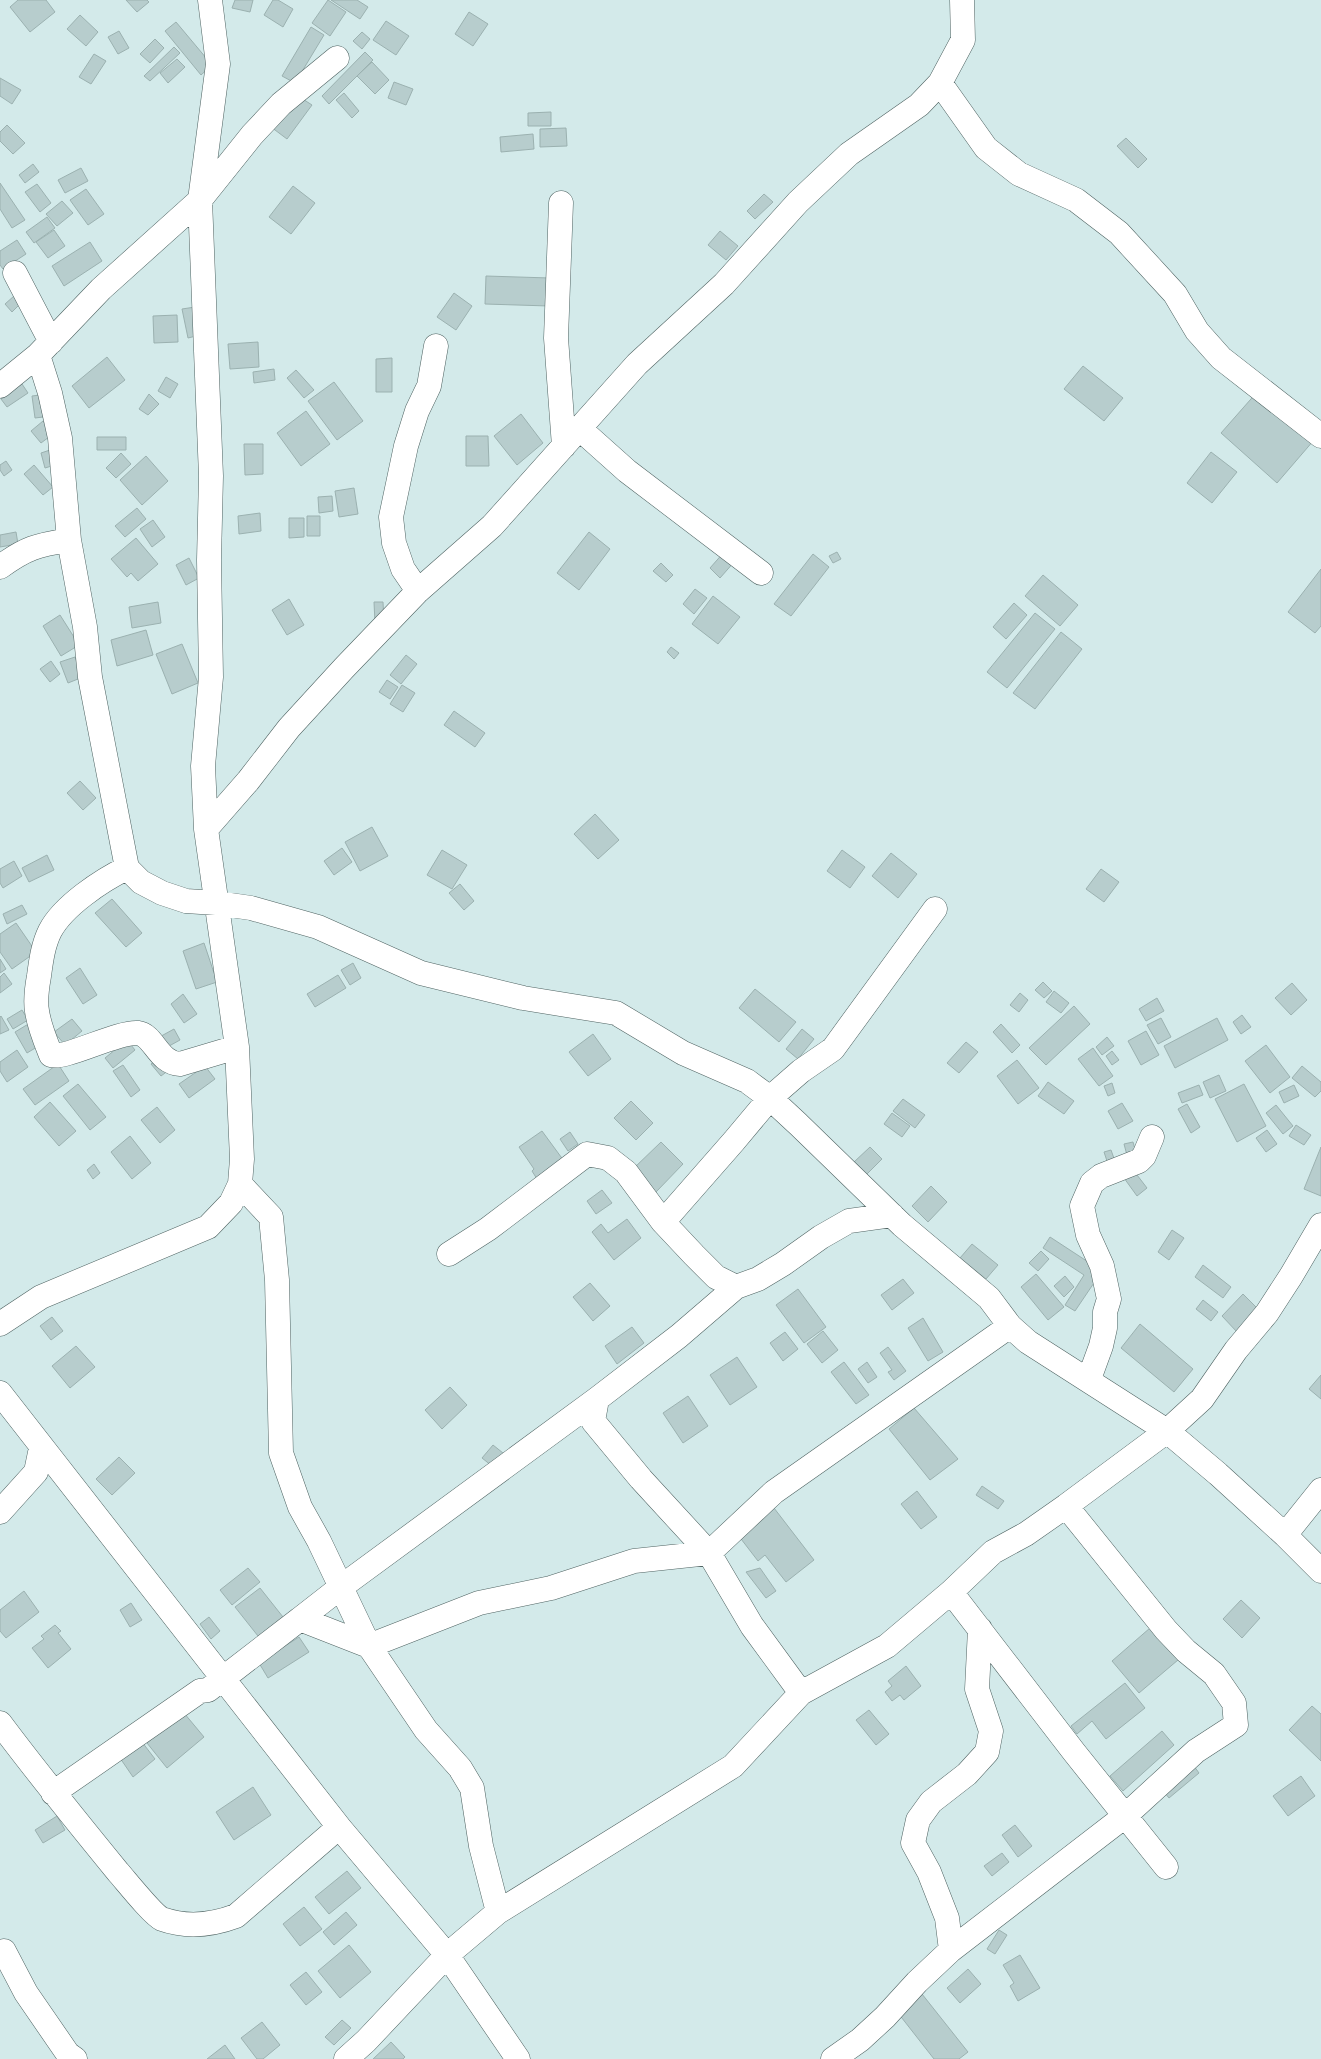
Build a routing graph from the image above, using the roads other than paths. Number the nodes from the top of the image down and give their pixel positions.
1 (210, 0) edge
2 (962, 0) edge
3 (337, 58) dead end
4 (940, 83) junction
5 (200, 200) junction
6 (561, 203) dead end
7 (15, 273) dead end
8 (436, 346) dead end
9 (44, 349) junction
10 (0, 386) edge
11 (580, 429) junction
12 (1321, 436) edge
13 (564, 446) junction
14 (69, 540) junction
15 (0, 567) edge
16 (761, 573) dead end
17 (418, 591) junction
18 (206, 829) junction
19 (127, 868) junction
20 (216, 903) junction
21 (935, 909) dead end
22 (237, 1047) junction
23 (770, 1098) junction
24 (1152, 1137) dead end
25 (240, 1184) junction
26 (892, 1215) junction
27 (663, 1222) junction
28 (1321, 1225) edge
29 (449, 1254) dead end
30 (736, 1286) junction
31 (0, 1324) edge
32 (1010, 1326) junction
33 (1088, 1380) junction
34 (0, 1393) edge
35 (597, 1399) junction
36 (1167, 1431) junction
37 (41, 1448) junction
38 (1321, 1490) edge
39 (1066, 1506) junction
40 (0, 1512) edge
41 (1285, 1535) junction
42 (709, 1553) junction
43 (1321, 1571) edge
44 (341, 1587) junction
45 (951, 1592) junction
46 (300, 1619) junction
47 (980, 1629) junction
48 (369, 1646) junction
49 (223, 1677) junction
50 (801, 1693) junction
51 (0, 1723) edge
52 (53, 1793) junction
53 (1126, 1816) junction
54 (339, 1827) junction
55 (1166, 1867) dead end
56 (498, 1912) junction
57 (4, 1950) dead end
58 (951, 1950) junction
59 (447, 1955) junction
60 (67, 2057) edge
61 (346, 2059) edge
62 (518, 2059) edge
63 (832, 2059) edge

1 - 5 street
2 - 4 street
3 - 5 street
4 - 11 street
4 - 12 street
5 - 9 street
5 - 18 street
6 - 13 street
7 - 9 street
8 - 17 street
9 - 10 street
9 - 14 street
11 - 13 street
11 - 16 street
13 - 17 street
14 - 15 street
14 - 19 street
17 - 18 street
18 - 20 street
19 - 20 street
19 - 22 street
20 - 22 street
20 - 23 street
21 - 23 street
22 - 25 street
23 - 26 street
23 - 27 street
24 - 33 street
25 - 31 street
25 - 44 street
26 - 30 street
26 - 32 street
27 - 29 street
27 - 30 street
28 - 36 street
30 - 35 street
32 - 33 street
32 - 42 street
33 - 36 street
34 - 37 street
35 - 42 street
35 - 44 street
36 - 39 street
36 - 41 street
37 - 40 street
37 - 49 street
38 - 41 street
39 - 45 street
39 - 53 street
41 - 43 street
42 - 48 street
42 - 50 street
44 - 46 street
44 - 48 street
45 - 47 street
45 - 50 street
46 - 48 street
46 - 49 street
47 - 53 street
47 - 58 street
48 - 56 street
49 - 52 street
49 - 54 street
50 - 56 street
51 - 52 street
52 - 54 street
53 - 55 street
53 - 58 street
54 - 59 street
56 - 59 street
57 - 60 street
58 - 63 street
59 - 61 street
59 - 62 street

